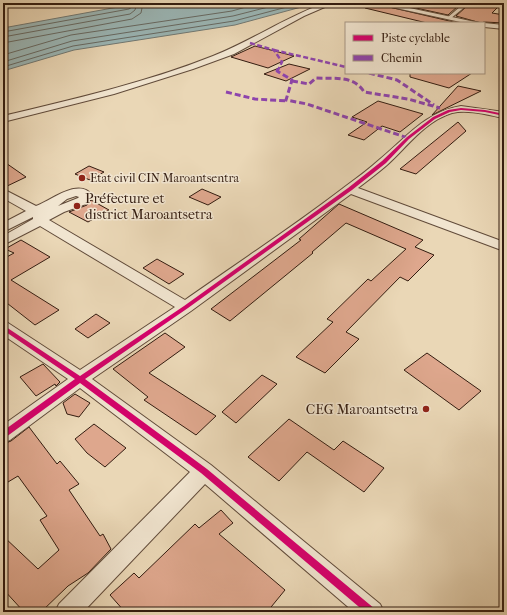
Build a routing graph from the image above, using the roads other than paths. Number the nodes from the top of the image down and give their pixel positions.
1 (331, 3) edge
2 (376, 3) edge
3 (456, 3) edge
4 (449, 18) junction
5 (471, 22) edge
6 (487, 25) edge
7 (504, 28) edge
8 (503, 114) edge
9 (3, 119) edge
10 (350, 189) junction
11 (3, 193) edge
12 (38, 216) junction
13 (3, 228) edge
14 (3, 241) edge
15 (504, 247) edge
16 (186, 307) junction
17 (3, 327) edge
18 (80, 379) junction
19 (3, 435) edge
20 (204, 471) junction
21 (67, 612) edge
22 (372, 612) edge

1 - 9 street
2 - 4 street
3 - 4 lane
4 - 5 street
6 - 7 street
8 - 10 street
10 - 15 street
10 - 16 street
11 - 12 street
12 - 13 street
12 - 14 street
12 - 16 street
16 - 18 street
17 - 18 street
18 - 19 street
18 - 20 street
20 - 21 street
20 - 22 street

